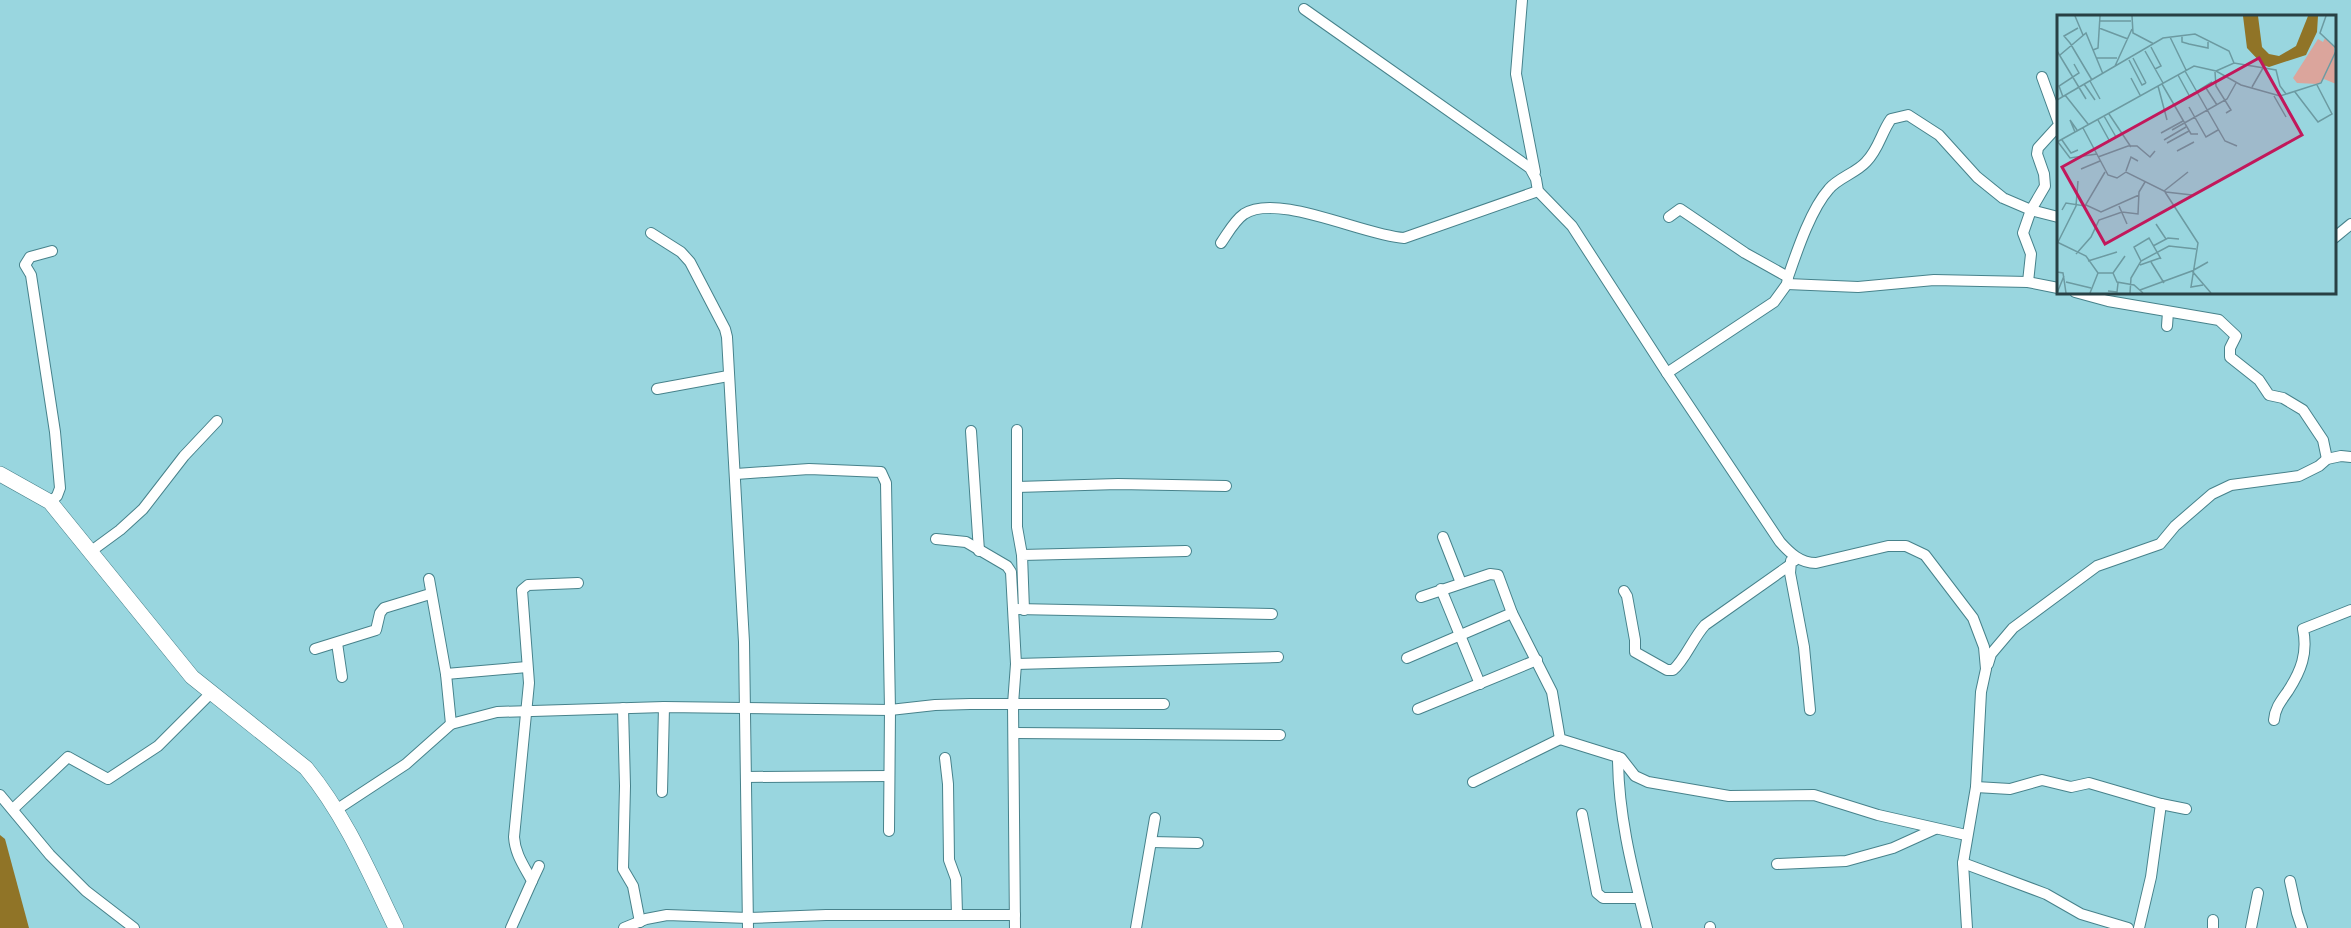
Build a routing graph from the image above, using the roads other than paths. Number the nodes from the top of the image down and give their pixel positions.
1 (1522, 0) edge
2 (1304, 9) dead end
3 (2042, 77) dead end
4 (2057, 118) edge
5 (2057, 127) edge
6 (1536, 179) junction
7 (1538, 191) junction
8 (2031, 210) junction
9 (1670, 217) dead end
10 (2057, 217) edge
11 (2351, 224) edge
12 (651, 233) dead end
13 (2336, 236) edge
14 (1221, 243) dead end
15 (52, 251) dead end
16 (1788, 280) junction
17 (2028, 282) junction
18 (2057, 288) edge
19 (2084, 294) edge
20 (2168, 312) junction
21 (2167, 326) dead end
22 (1666, 373) junction
23 (728, 376) junction
24 (657, 389) dead end
25 (217, 422) dead end
26 (1017, 430) dead end
27 (971, 431) dead end
28 (2351, 457) edge
29 (2326, 459) junction
30 (0, 474) edge
31 (736, 474) junction
32 (1226, 486) dead end
33 (1017, 487) junction
34 (50, 502) junction
35 (1443, 537) dead end
36 (936, 539) dead end
37 (979, 551) junction
38 (1186, 551) dead end
39 (90, 552) junction
40 (1022, 555) junction
41 (1795, 562) junction
42 (429, 579) dead end
43 (578, 583) dead end
44 (1461, 583) junction
45 (1441, 589) junction
46 (1624, 591) dead end
47 (430, 594) junction
48 (1421, 597) dead end
49 (1019, 609) junction
50 (2351, 610) edge
51 (1512, 613) junction
52 (1272, 614) dead end
53 (1461, 635) junction
54 (337, 643) junction
55 (315, 649) dead end
56 (1278, 657) dead end
57 (1407, 658) dead end
58 (1537, 660) junction
59 (1016, 664) junction
60 (527, 667) junction
61 (1986, 669) junction
62 (446, 674) junction
63 (342, 677) dead end
64 (1480, 684) junction
65 (211, 693) junction
66 (1013, 704) junction
67 (1164, 704) dead end
68 (664, 707) junction
69 (623, 708) junction
70 (746, 709) junction
71 (1418, 709) dead end
72 (528, 710) junction
73 (890, 710) junction
74 (1810, 710) dead end
75 (2274, 720) dead end
76 (451, 724) junction
77 (1014, 733) junction
78 (1280, 735) dead end
79 (1560, 739) junction
80 (945, 758) dead end
81 (1618, 758) junction
82 (889, 776) junction
83 (751, 777) junction
84 (1473, 782) dead end
85 (1976, 786) junction
86 (662, 792) dead end
87 (0, 795) edge
88 (2161, 804) junction
89 (13, 809) junction
90 (2186, 809) dead end
91 (336, 810) junction
92 (1582, 814) dead end
93 (1155, 818) dead end
94 (1935, 829) junction
95 (889, 831) dead end
96 (1966, 835) junction
97 (1151, 842) junction
98 (1198, 843) dead end
99 (1963, 863) junction
100 (1777, 864) dead end
101 (539, 866) dead end
102 (532, 881) junction
103 (2290, 881) dead end
104 (2258, 893) dead end
105 (1640, 898) junction
106 (957, 914) junction
107 (826, 915) junction
108 (1015, 915) junction
109 (644, 923) edge
110 (748, 923) edge
111 (134, 928) edge
112 (396, 928) edge
113 (511, 928) edge
114 (624, 928) edge
115 (826, 928) edge
116 (1015, 928) edge
117 (1136, 928) edge
118 (1647, 928) edge
119 (1967, 928) edge
120 (2128, 928) edge
121 (2139, 928) edge
122 (2252, 928) edge
123 (2302, 928) edge

1 - 6 street
2 - 6 street
3 - 4 street
5 - 8 street
6 - 7 street
7 - 14 street
7 - 22 street
8 - 10 street
8 - 16 street
8 - 17 street
9 - 16 street
11 - 13 street
12 - 23 street
15 - 34 street
16 - 17 street
16 - 22 street
17 - 18 street
19 - 20 street
20 - 21 street
20 - 29 street
22 - 41 street
23 - 24 street
23 - 31 street
25 - 39 street
26 - 33 street
27 - 37 street
28 - 29 street
29 - 61 street
30 - 34 main road
31 - 70 street
31 - 73 street
32 - 33 street
33 - 40 street
34 - 39 main road
35 - 44 street
36 - 37 street
37 - 49 street
38 - 40 street
39 - 65 main road
40 - 49 street
41 - 46 street
41 - 61 street
41 - 74 street
42 - 47 street
43 - 60 street
44 - 45 street
44 - 51 street
45 - 48 street
45 - 53 street
47 - 54 street
47 - 62 street
49 - 52 street
49 - 59 street
50 - 75 street
51 - 53 street
51 - 58 street
53 - 57 street
53 - 64 street
54 - 55 street
54 - 63 street
56 - 59 street
58 - 64 street
58 - 79 street
59 - 66 street
60 - 62 street
60 - 72 street
61 - 85 street
62 - 76 street
64 - 71 street
65 - 89 street
65 - 91 main road
66 - 67 street
66 - 73 street
66 - 77 street
68 - 69 street
68 - 70 street
68 - 86 street
69 - 72 street
69 - 109 street
70 - 73 street
70 - 83 street
72 - 76 street
72 - 102 street
73 - 82 street
76 - 91 street
77 - 78 street
77 - 108 street
79 - 81 street
79 - 84 street
80 - 106 street
81 - 94 street
81 - 105 street
82 - 83 street
82 - 95 street
83 - 110 street
85 - 88 street
85 - 96 street
87 - 89 street
88 - 90 street
88 - 121 street
89 - 111 street
91 - 112 main road
92 - 105 street
93 - 97 street
94 - 96 street
94 - 100 street
96 - 99 street
97 - 98 street
97 - 117 street
99 - 119 street
99 - 120 street
101 - 102 street
102 - 113 street
103 - 123 street
104 - 122 street
105 - 118 street
106 - 107 street
106 - 108 street
107 - 110 street
107 - 115 street
108 - 116 street
109 - 110 street
109 - 114 street

